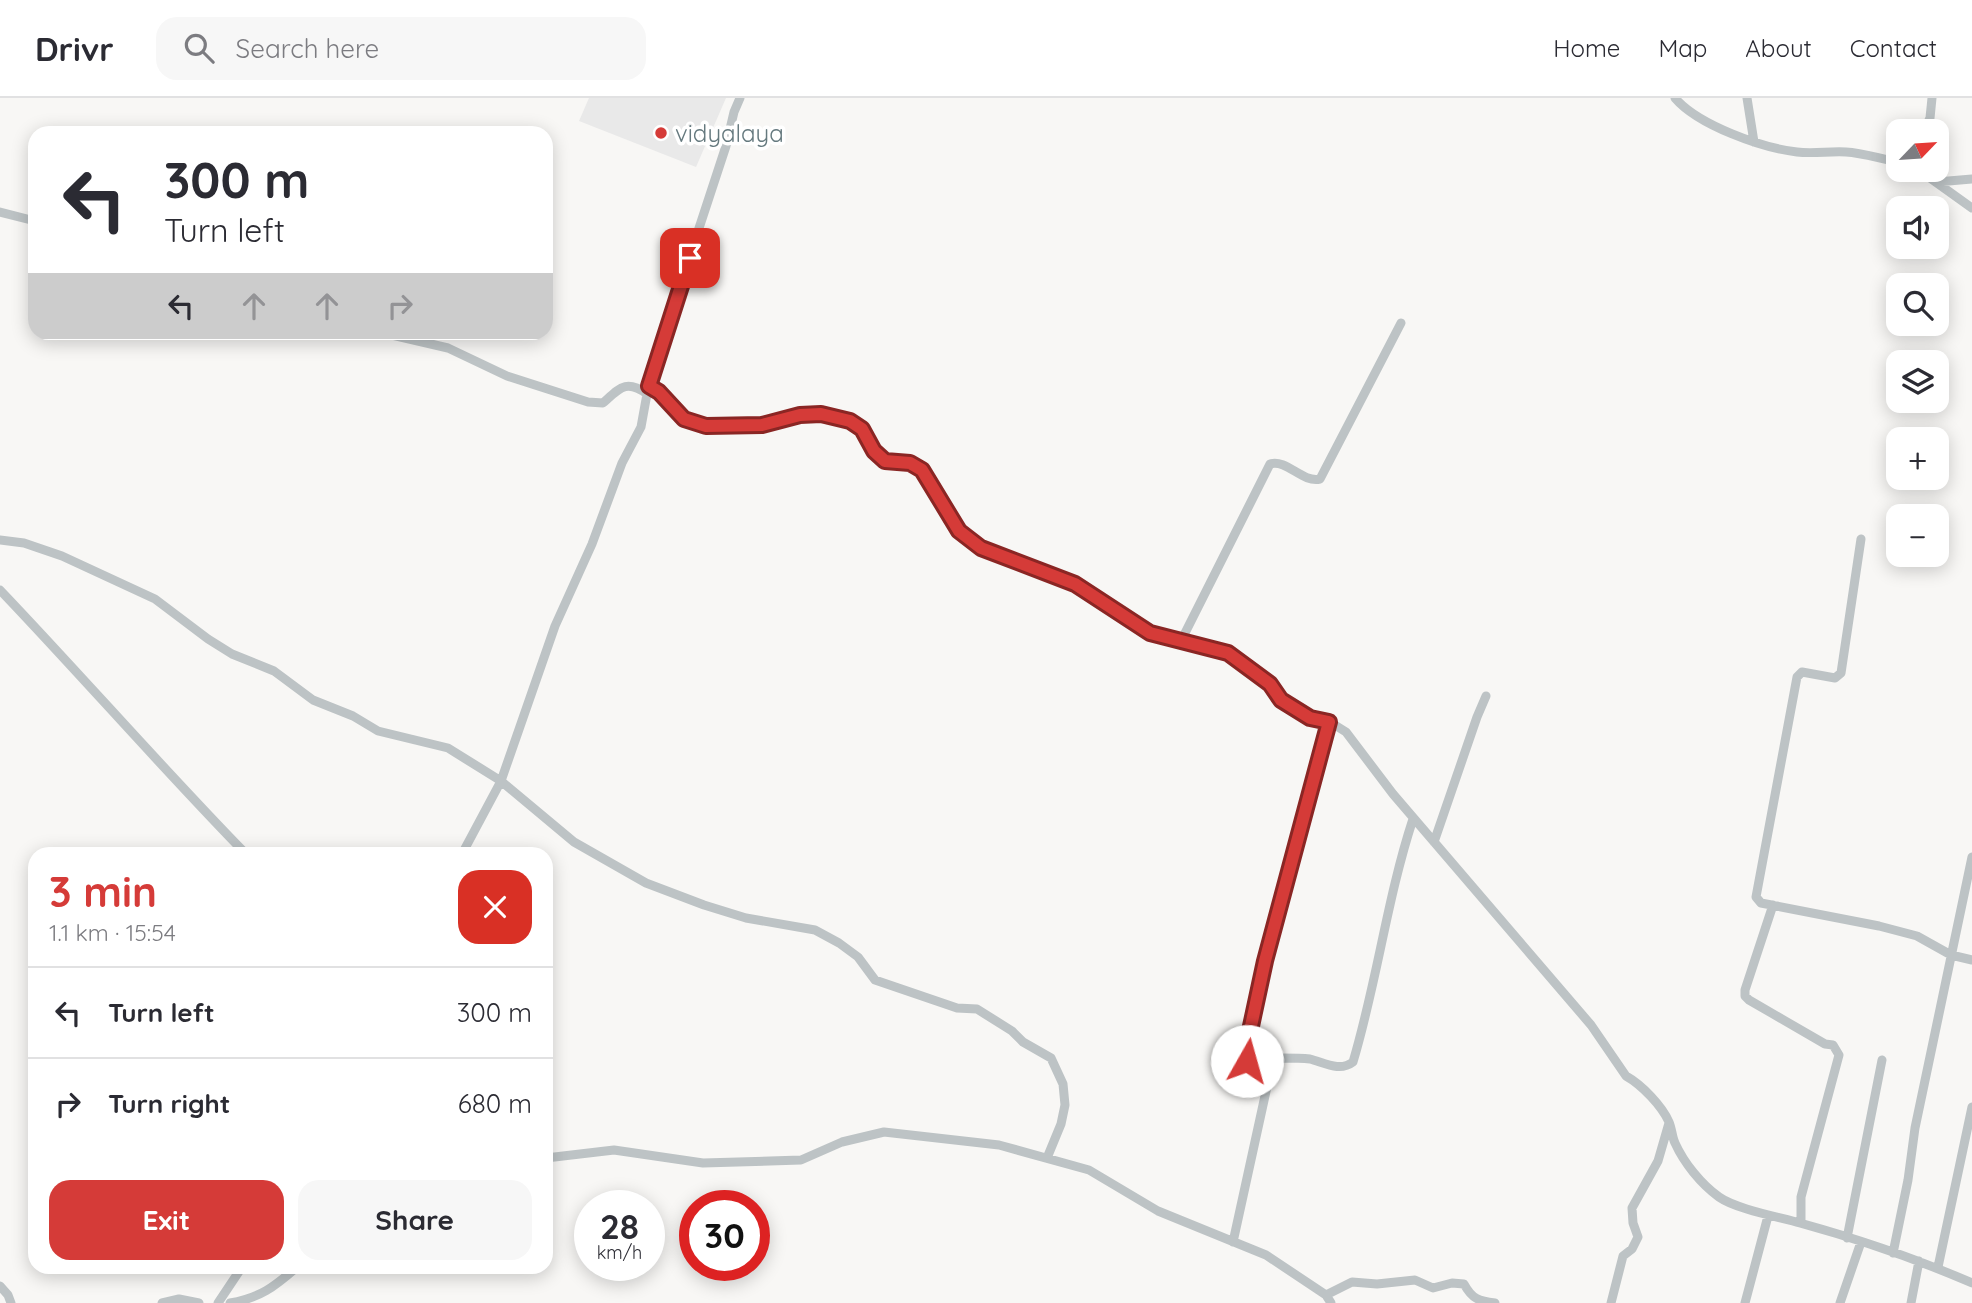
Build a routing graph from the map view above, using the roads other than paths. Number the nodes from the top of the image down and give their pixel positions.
1 (740, 98) edge
2 (1675, 98) edge
3 (1747, 98) edge
4 (1932, 98) edge
5 (1930, 119) edge
6 (1754, 142) junction
7 (1886, 159) edge
8 (1972, 179) edge
9 (1950, 181) edge
10 (1937, 182) edge
11 (1972, 208) edge
12 (0, 212) edge
13 (28, 219) edge
14 (1401, 324) dead end
15 (414, 340) edge
16 (648, 390) junction
17 (1861, 539) dead end
18 (0, 540) edge
19 (0, 590) edge
20 (1181, 641) junction
21 (1486, 696) dead end
22 (1329, 722) junction
23 (501, 780) junction
24 (1413, 819) junction
25 (1434, 842) junction
26 (239, 847) edge
27 (466, 847) edge
28 (1972, 857) edge
29 (1773, 905) junction
30 (1951, 955) junction
31 (1972, 960) edge
32 (1882, 1060) dead end
33 (1270, 1073) junction
34 (1972, 1107) edge
35 (1669, 1122) junction
36 (553, 1157) edge
37 (1047, 1158) junction
38 (1768, 1216) junction
39 (1801, 1223) junction
40 (1847, 1238) junction
41 (1233, 1242) junction
42 (1861, 1242) junction
43 (1893, 1252) junction
44 (1919, 1261) junction
45 (1938, 1268) junction
46 (237, 1274) edge
47 (289, 1274) edge
48 (1972, 1283) edge
49 (0, 1286) edge
50 (1329, 1299) edge
51 (11, 1303) edge
52 (162, 1303) edge
53 (199, 1303) edge
54 (218, 1303) edge
55 (230, 1303) edge
56 (1495, 1303) edge
57 (1611, 1303) edge
58 (1745, 1303) edge
59 (1840, 1303) edge
60 (1911, 1303) edge

1 - 16 street
2 - 6 street
3 - 6 street
4 - 5 street
6 - 7 street
8 - 9 street
10 - 11 street
12 - 13 street
14 - 20 street
15 - 16 street
16 - 20 street
16 - 23 street
17 - 29 street
18 - 23 street
19 - 26 street
20 - 22 street
21 - 25 street
22 - 24 street
22 - 33 street
23 - 27 street
23 - 37 street
24 - 25 street
24 - 33 street
25 - 35 street
28 - 30 street
29 - 30 street
29 - 39 street
30 - 31 street
30 - 43 street
32 - 40 street
33 - 41 street
34 - 45 street
35 - 38 street
35 - 57 street
36 - 37 street
37 - 41 street
38 - 39 street
38 - 58 street
39 - 40 street
40 - 42 street
41 - 50 street
42 - 43 street
42 - 59 street
43 - 44 street
44 - 45 street
44 - 60 street
45 - 48 street
46 - 54 street
47 - 55 street
49 - 51 street
50 - 56 street
52 - 53 street

